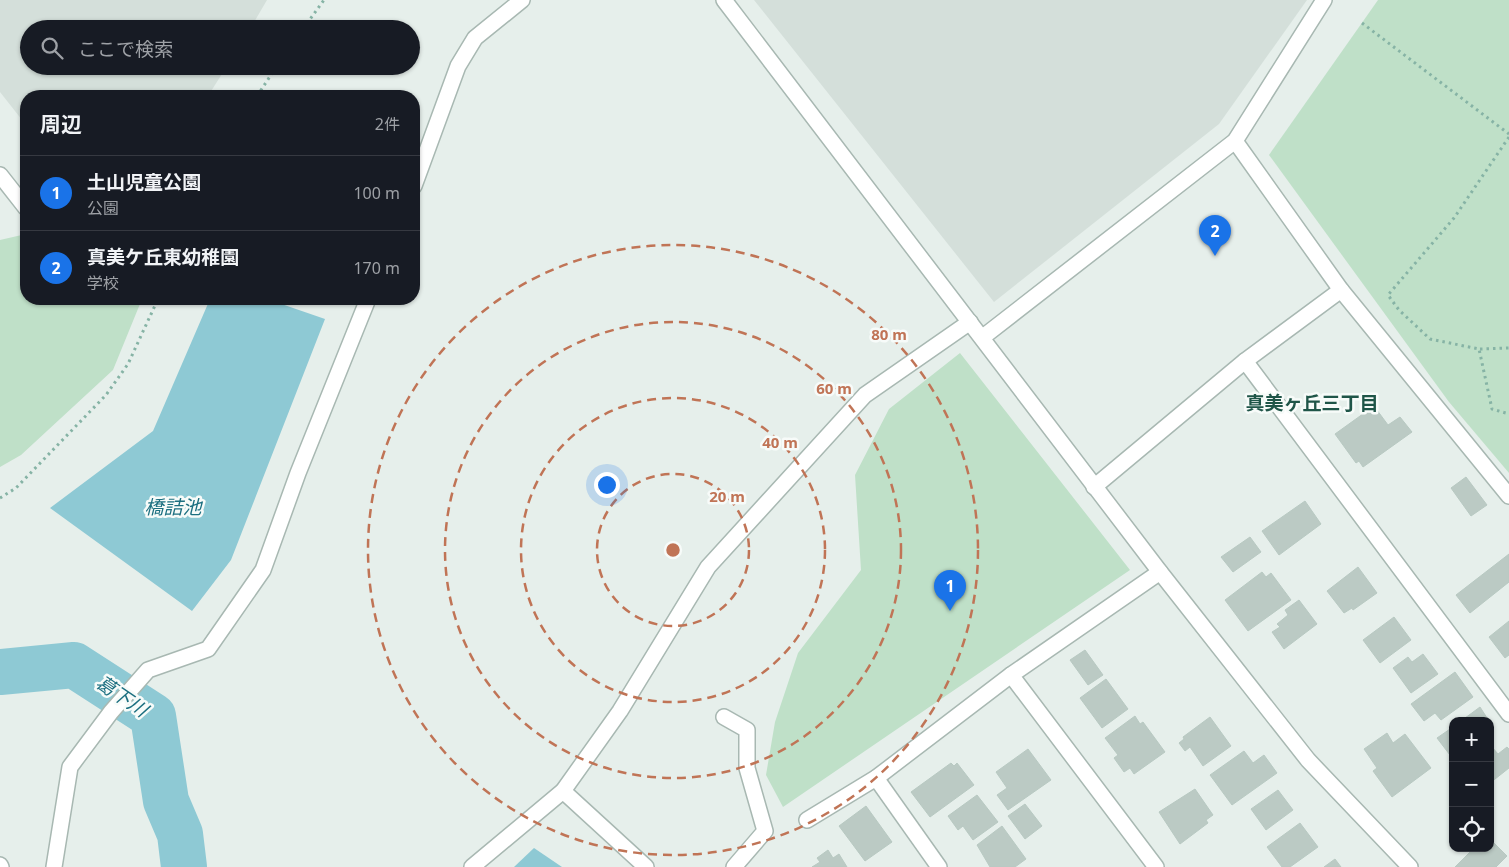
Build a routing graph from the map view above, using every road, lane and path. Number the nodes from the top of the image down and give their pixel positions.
1 (324, 0) edge
2 (522, 0) edge
3 (724, 0) edge
4 (1324, 0) edge
5 (310, 20) edge
6 (1362, 23) dead end
7 (271, 75) edge
8 (261, 90) edge
9 (1509, 135) edge
10 (1235, 141) junction
11 (420, 170) edge
12 (0, 175) edge
13 (20, 200) edge
14 (1341, 290) junction
15 (155, 305) edge
16 (366, 305) edge
17 (970, 322) junction
18 (983, 337) junction
19 (1479, 348) junction
20 (1509, 348) edge
21 (1246, 361) junction
22 (1509, 414) edge
23 (1094, 487) junction
24 (1509, 496) edge
25 (0, 498) edge
26 (1160, 572) junction
27 (1011, 675) junction
28 (1509, 714) edge
29 (724, 717) dead end
30 (876, 778) junction
31 (563, 791) junction
32 (807, 820) dead end
33 (54, 867) edge
34 (472, 867) edge
35 (646, 867) edge
36 (734, 867) edge
37 (939, 867) edge
38 (1156, 867) edge
39 (1410, 867) edge

1 - 5 path
2 - 11 street
3 - 17 street
4 - 10 street
6 - 9 path
7 - 8 path
9 - 19 path
10 - 14 street
10 - 18 street
12 - 13 street
14 - 21 street
14 - 24 street
15 - 25 path
16 - 33 street
17 - 18 street
17 - 31 street
18 - 23 street
19 - 20 path
19 - 22 path
21 - 23 street
21 - 28 street
23 - 26 street
26 - 27 street
26 - 39 street
27 - 30 street
27 - 38 street
29 - 36 street
30 - 32 street
30 - 37 street
31 - 34 street
31 - 35 street

